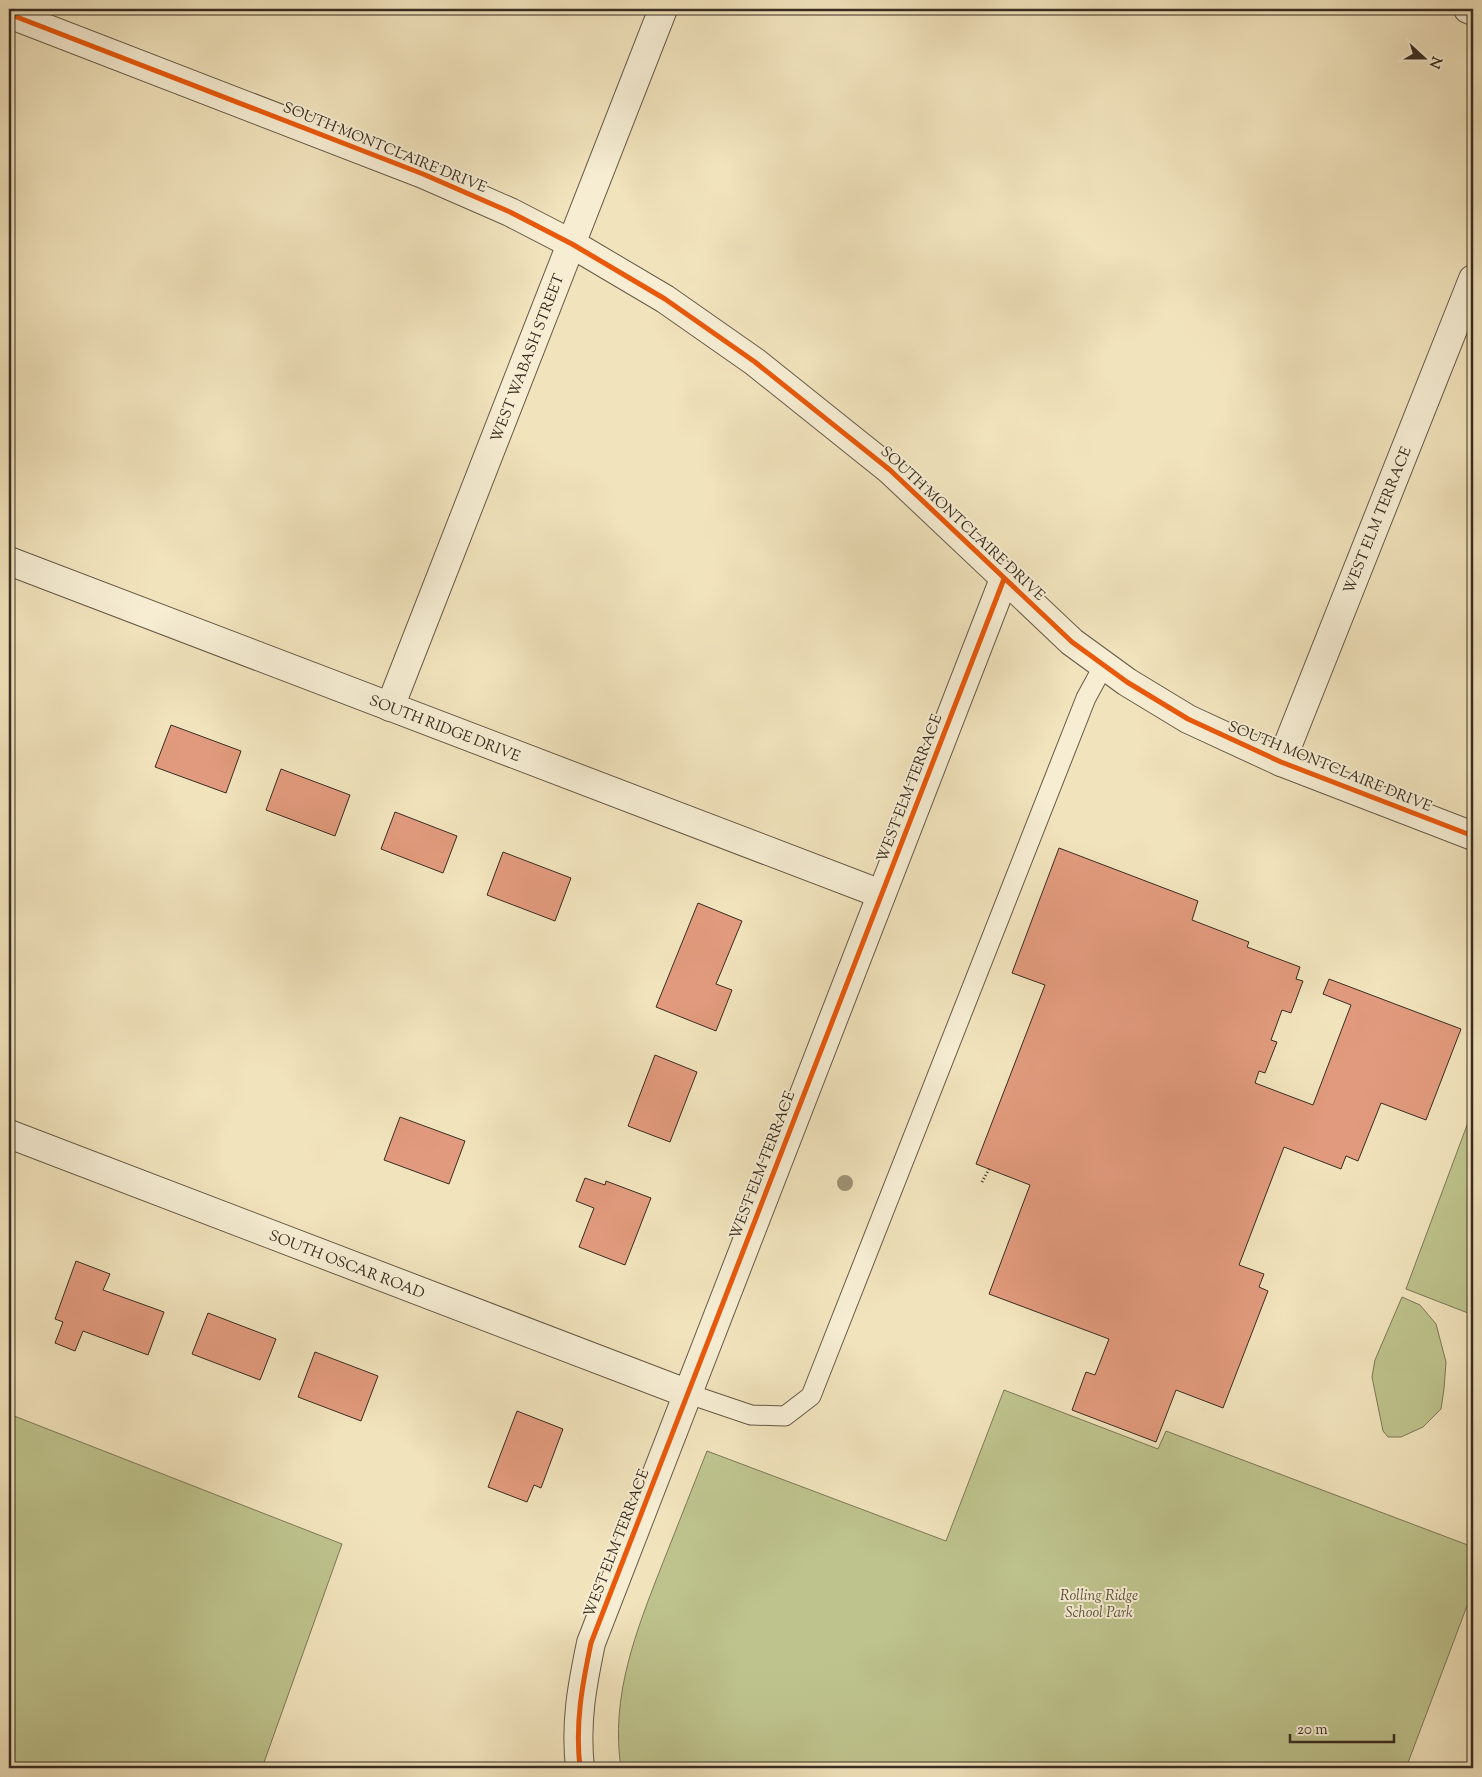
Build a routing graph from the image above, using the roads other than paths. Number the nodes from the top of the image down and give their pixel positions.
1 (663, 9) edge
2 (1468, 9) edge
3 (1473, 12) edge
4 (9, 14) edge
5 (572, 244) junction
6 (1473, 279) edge
7 (9, 561) edge
8 (1004, 579) junction
9 (1104, 665) junction
10 (390, 707) junction
11 (1281, 762) junction
12 (1473, 836) edge
13 (881, 894) junction
14 (9, 1134) edge
15 (686, 1394) junction
16 (580, 1768) edge

1 - 5 street, WEST WABASH STREET
2 - 3 street
4 - 5 street, SOUTH MONTCLAIRE DRIVE
5 - 8 street, SOUTH MONTCLAIRE DRIVE
5 - 10 street, WEST WABASH STREET
6 - 11 street, WEST ELM TERRACE
7 - 10 street, SOUTH RIDGE DRIVE
8 - 9 street, SOUTH MONTCLAIRE DRIVE
8 - 13 street, WEST ELM TERRACE
9 - 11 street, SOUTH MONTCLAIRE DRIVE
9 - 15 lane
10 - 13 street, SOUTH RIDGE DRIVE
11 - 12 street, SOUTH MONTCLAIRE DRIVE
13 - 15 street, WEST ELM TERRACE
14 - 15 street, SOUTH OSCAR ROAD
15 - 16 street, WEST ELM TERRACE

